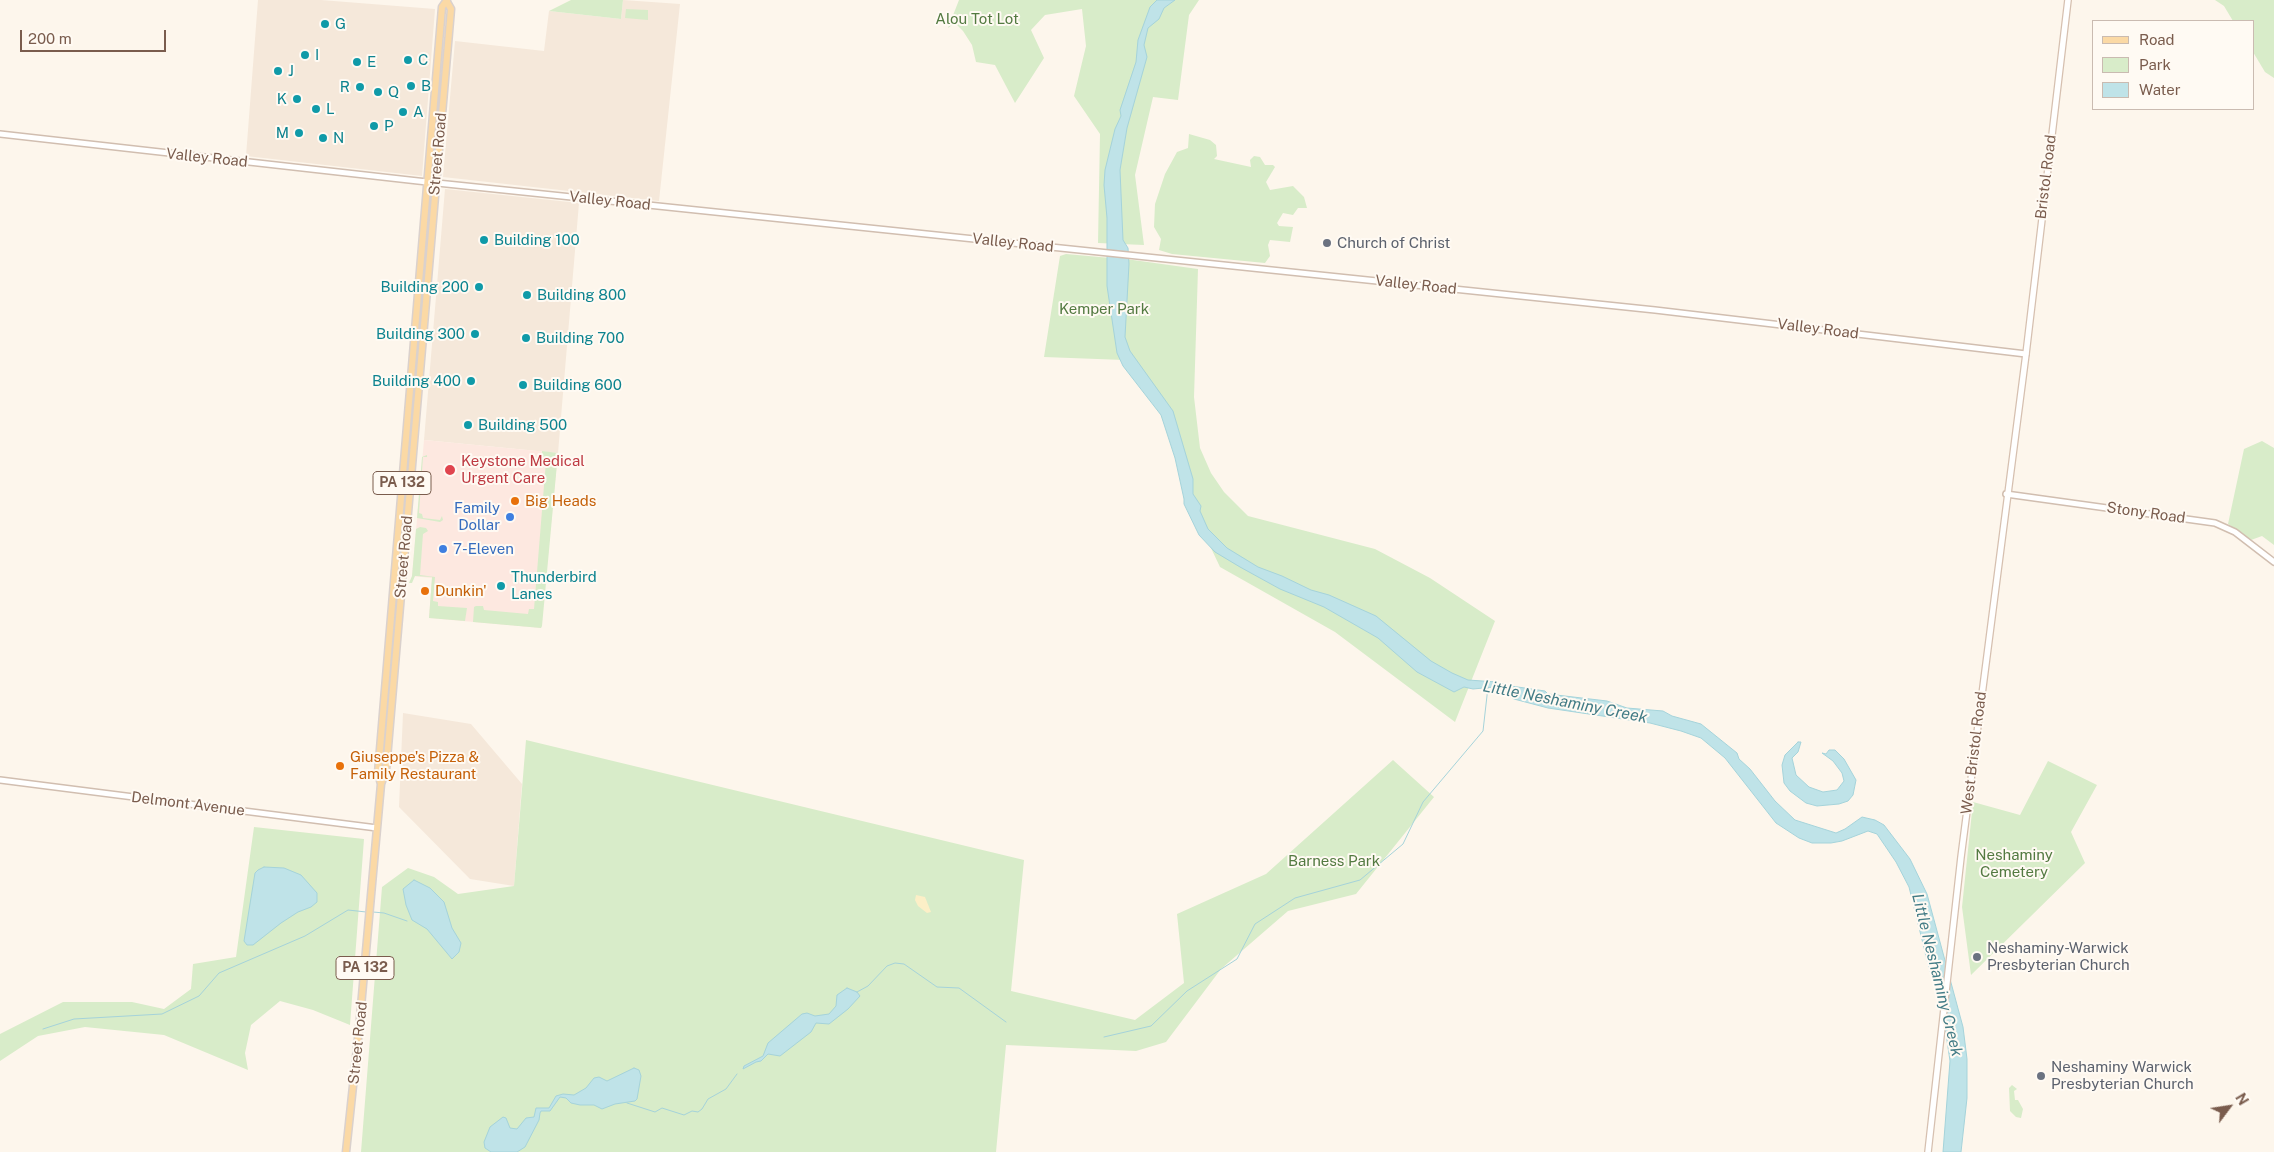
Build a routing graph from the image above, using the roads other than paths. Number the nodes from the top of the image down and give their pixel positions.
1 (2068, 0) edge
2 (447, 1) edge
3 (0, 134) edge
4 (428, 182) junction
5 (436, 183) junction
6 (2026, 354) junction
7 (2006, 494) junction
8 (2274, 562) edge
9 (0, 780) edge
10 (381, 784) junction
11 (377, 828) junction
12 (346, 1152) edge
13 (1928, 1152) edge

1 - 6 main road, Bristol Road
2 - 4 main road, Street Road / PA 132
2 - 5 main road, Street Road / PA 132
3 - 4 street, Valley Road
4 - 5 street, Valley Road
4 - 10 main road, Street Road / PA 132
5 - 6 street, Valley Road
5 - 10 main road, Street Road / PA 132
6 - 7 main road, West Bristol Road
7 - 8 street, Stony Road
7 - 13 main road, West Bristol Road
9 - 11 street, Delmont Avenue
10 - 11 main road, Street Road / PA 132
11 - 12 main road, Street Road / PA 132

